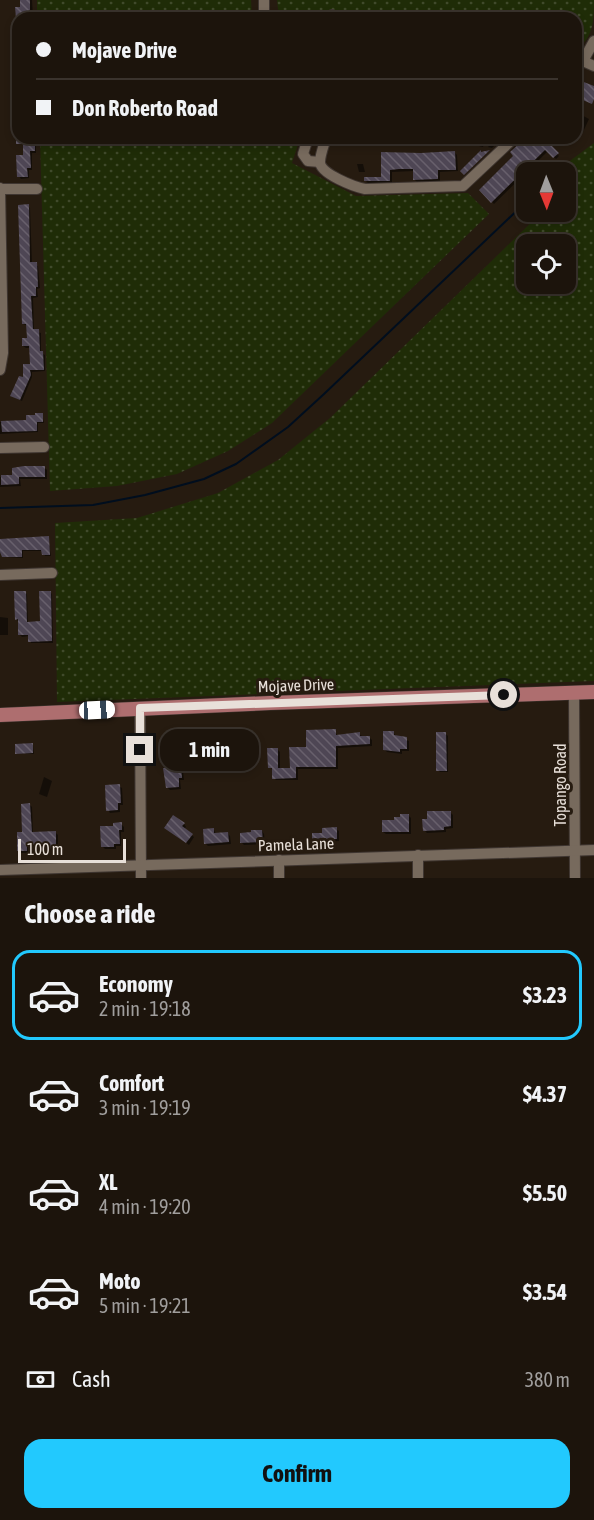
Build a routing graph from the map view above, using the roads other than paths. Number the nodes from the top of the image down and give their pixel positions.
1 (594, 41) edge
2 (582, 57) edge
3 (306, 144) edge
4 (324, 144) edge
5 (508, 144) edge
6 (320, 162) junction
7 (0, 188) edge
8 (38, 189) dead end
9 (0, 370) edge
10 (44, 447) dead end
11 (0, 448) edge
12 (52, 573) dead end
13 (0, 575) edge
14 (574, 692) junction
15 (594, 692) edge
16 (140, 708) junction
17 (0, 715) edge
18 (575, 850) junction
19 (594, 850) edge
20 (418, 855) junction
21 (279, 860) junction
22 (141, 866) junction
23 (0, 870) edge
24 (141, 878) edge
25 (279, 878) edge
26 (418, 878) edge
27 (575, 878) edge

1 - 2 street
3 - 6 street
4 - 6 street
5 - 6 street
7 - 8 street
7 - 9 street
10 - 11 street
12 - 13 street
14 - 15 main road, Mojave Drive
14 - 16 main road, Mojave Drive
14 - 18 street, Topango Road
16 - 17 main road, Mojave Drive
16 - 22 street
18 - 19 street, Pamela Lane
18 - 20 street, Pamela Lane
18 - 27 street, Topango Road
20 - 21 street, Pamela Lane
20 - 26 street
21 - 22 street, Pamela Lane
21 - 25 street
22 - 23 street, Pamela Lane
22 - 24 street

